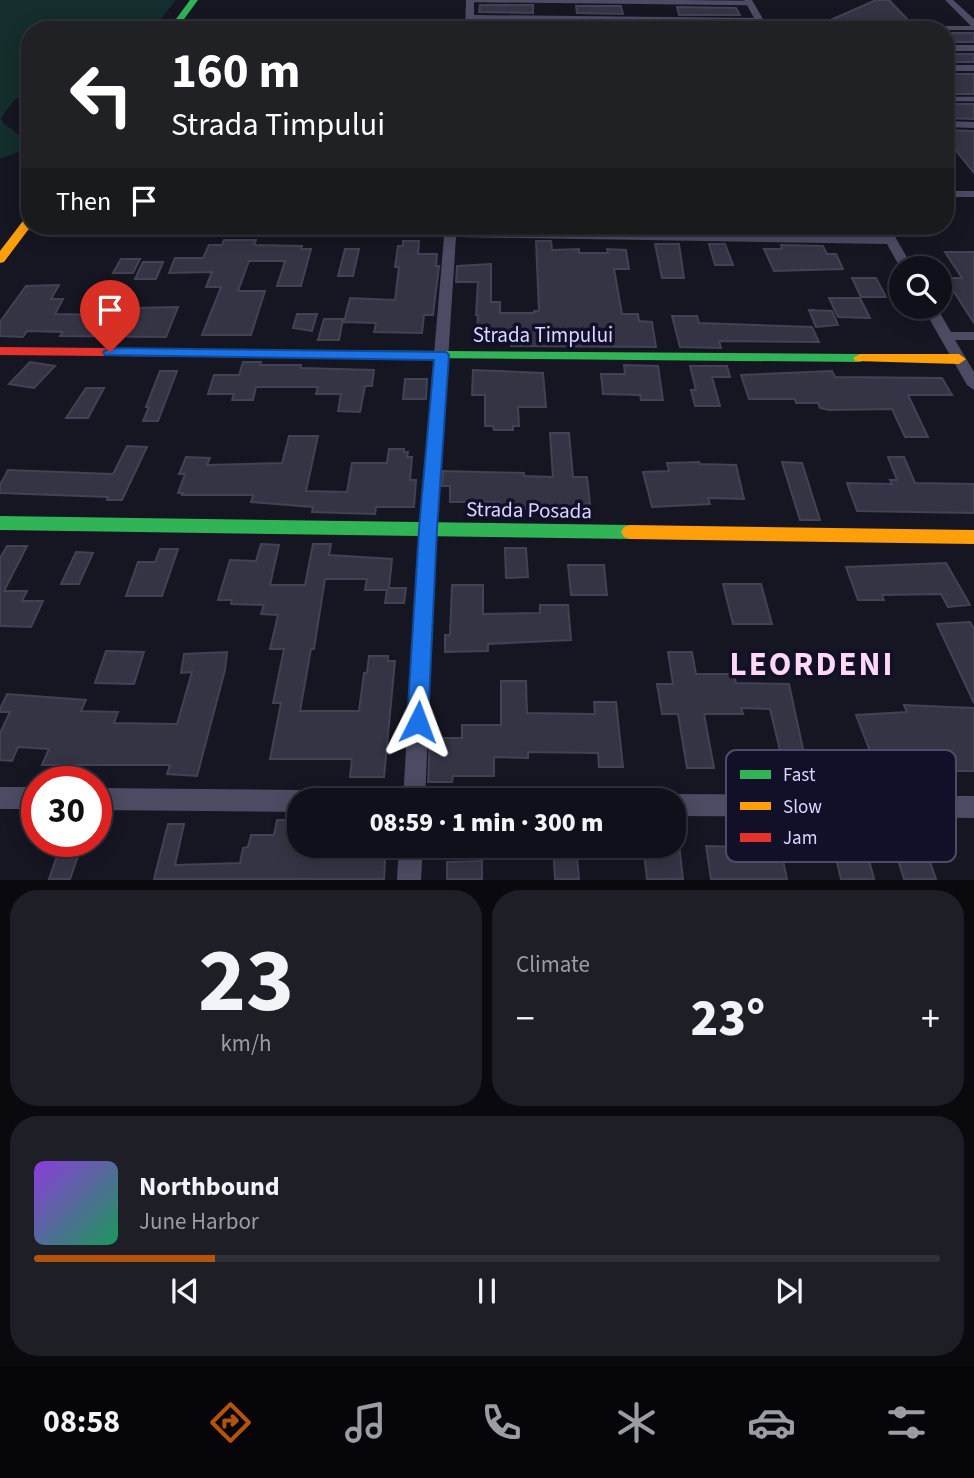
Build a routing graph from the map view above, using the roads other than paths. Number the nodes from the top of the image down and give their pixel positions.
1 (194, 0) edge
2 (472, 0) edge
3 (949, 0) edge
4 (749, 2) edge
5 (960, 11) junction
6 (974, 11) edge
7 (470, 17) junction
8 (179, 21) edge
9 (470, 21) edge
10 (600, 21) edge
11 (760, 21) edge
12 (954, 23) edge
13 (973, 23) edge
14 (954, 48) edge
15 (974, 48) edge
16 (954, 68) edge
17 (974, 68) edge
18 (954, 99) edge
19 (974, 99) edge
20 (954, 124) edge
21 (974, 125) edge
22 (954, 194) edge
23 (974, 194) edge
24 (21, 231) edge
25 (450, 235) edge
26 (691, 235) edge
27 (888, 235) edge
28 (891, 240) junction
29 (900, 256) edge
30 (0, 259) edge
31 (936, 319) edge
32 (946, 336) junction
33 (974, 336) edge
34 (0, 351) edge
35 (441, 355) junction
36 (959, 359) junction
37 (974, 385) edge
38 (0, 523) edge
39 (428, 529) junction
40 (974, 537) edge
41 (415, 788) edge
42 (0, 798) edge
43 (21, 798) edge
44 (112, 799) edge
45 (287, 801) edge
46 (686, 804) edge
47 (726, 805) edge
48 (956, 807) edge
49 (974, 807) edge
50 (410, 858) edge
51 (409, 880) edge

1 - 8 street
2 - 4 lane
2 - 7 street
3 - 5 street
4 - 11 street
5 - 6 street
5 - 13 street
7 - 9 street
7 - 10 street
12 - 13 street
14 - 15 street
16 - 17 street
18 - 19 lane
20 - 21 street
22 - 23 street
24 - 30 street
25 - 35 street
26 - 28 street
27 - 28 street
28 - 29 street
31 - 32 street
32 - 33 street
32 - 36 street
34 - 35 street, Strada Timpului
35 - 36 street, Strada Timpului
35 - 39 street
36 - 37 street
38 - 39 street, Strada Posada
39 - 40 street, Strada Posada
39 - 41 street
42 - 43 street
44 - 45 street
46 - 47 street
48 - 49 street
50 - 51 street

